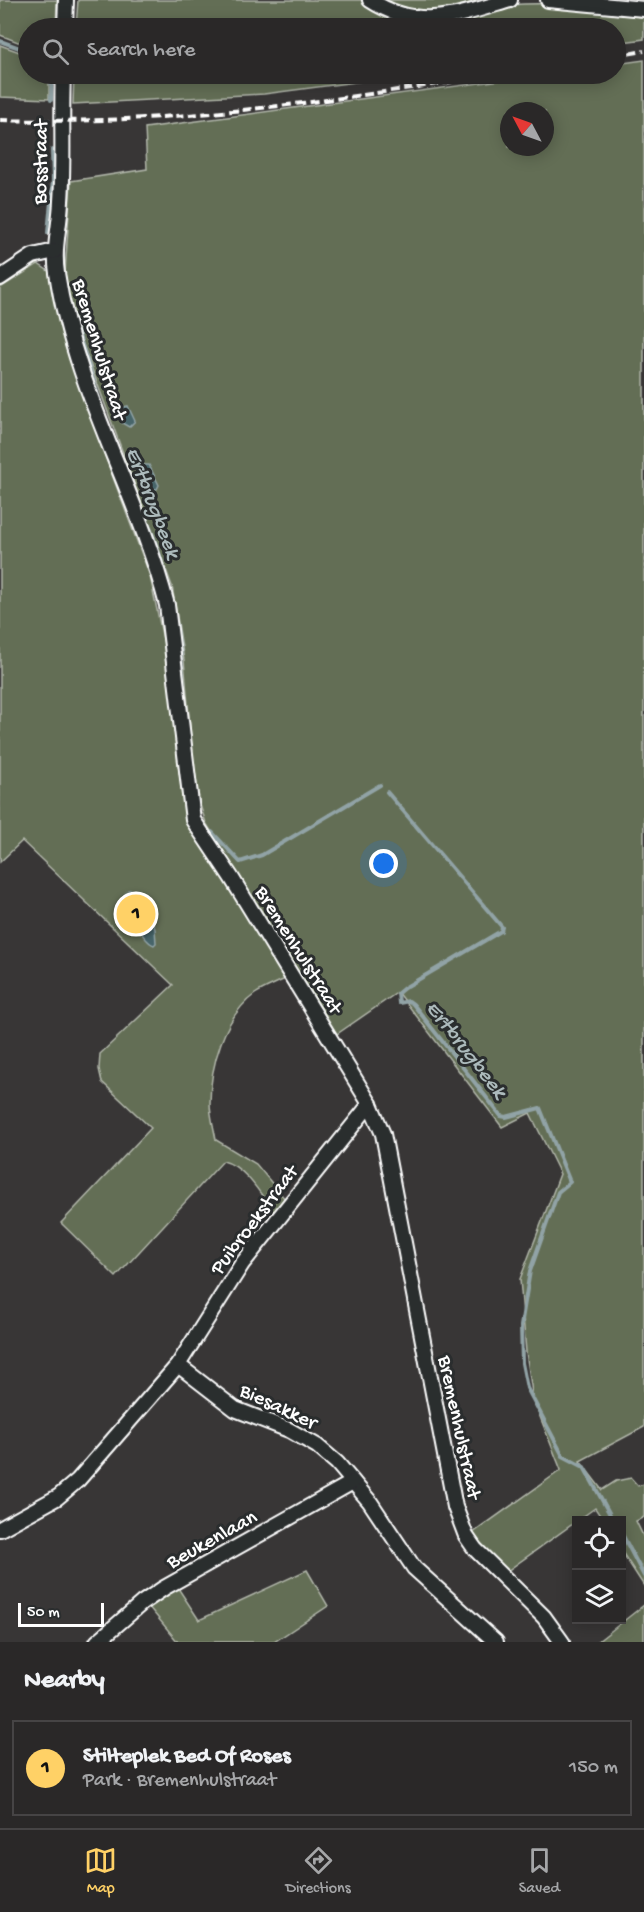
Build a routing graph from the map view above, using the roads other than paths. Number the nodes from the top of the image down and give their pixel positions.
1 (66, 0) edge
2 (370, 0) edge
3 (510, 0) edge
4 (548, 0) edge
5 (644, 9) edge
6 (65, 18) edge
7 (416, 18) edge
8 (436, 18) edge
9 (63, 84) edge
10 (55, 251) junction
11 (0, 278) edge
12 (370, 1104) junction
13 (178, 1365) junction
14 (353, 1482) junction
15 (0, 1529) edge
16 (97, 1642) edge
17 (496, 1642) edge
18 (562, 1642) edge

1 - 6 street
2 - 7 street
3 - 8 street
4 - 5 street
9 - 10 street, Bosstraat
10 - 11 street
10 - 12 street, Bremenhulstraat
12 - 13 street, Puibroekstraat
12 - 18 street, Bremenhulstraat
13 - 14 street, Biesakker
13 - 15 street
14 - 16 street, Beukenlaan
14 - 17 street, Biesakker

